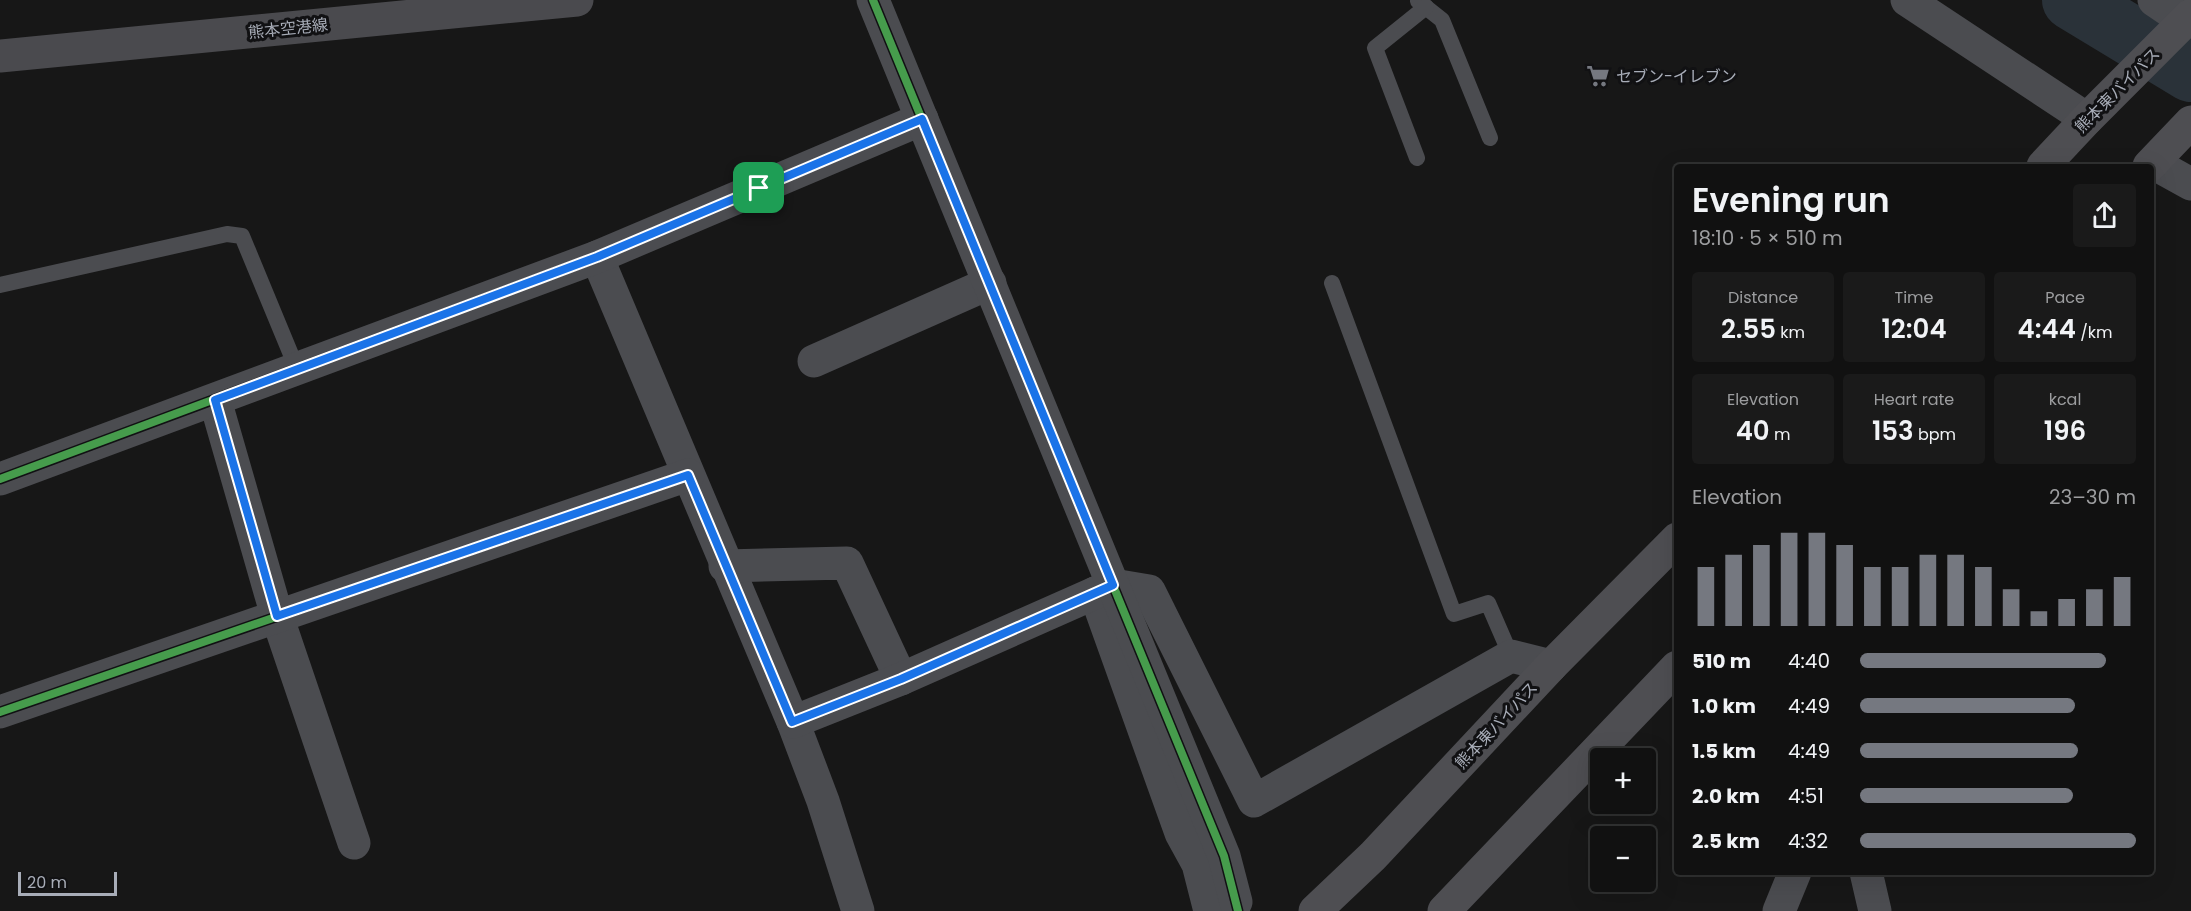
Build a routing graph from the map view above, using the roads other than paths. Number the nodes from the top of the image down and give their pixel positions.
1 (577, 0) edge
2 (873, 0) edge
3 (1907, 0) edge
4 (2154, 0) edge
5 (1422, 3) edge
6 (2188, 18) edge
7 (0, 56) edge
8 (922, 119) junction
9 (2087, 119) junction
10 (2191, 122) edge
11 (1490, 138) dead end
12 (1417, 158) dead end
13 (2045, 164) edge
14 (2152, 164) edge
15 (2154, 166) edge
16 (2191, 184) edge
17 (597, 257) junction
18 (1332, 282) dead end
19 (990, 283) junction
20 (0, 285) edge
21 (814, 361) dead end
22 (297, 369) junction
23 (215, 400) junction
24 (688, 475) junction
25 (0, 479) edge
26 (1674, 542) edge
27 (725, 566) junction
28 (1104, 589) junction
29 (277, 616) junction
30 (1511, 656) junction
31 (1551, 666) junction
32 (1674, 670) edge
33 (901, 679) junction
34 (0, 712) edge
35 (792, 722) junction
36 (354, 843) dead end
37 (1794, 875) edge
38 (1867, 875) edge
39 (1223, 907) edge
40 (858, 911) edge
41 (1315, 911) edge
42 (1444, 911) edge
43 (1779, 911) edge
44 (1875, 911) edge

1 - 7 main road, 熊本空港線
2 - 8 street
3 - 9 street
4 - 6 street
5 - 11 lane
5 - 12 lane
6 - 9 highway, 熊本東バイパス
8 - 17 street
8 - 19 street
9 - 13 highway, 熊本東バイパス
10 - 14 highway
15 - 16 street
17 - 22 street
17 - 24 street
18 - 30 lane
19 - 21 street
19 - 28 street
20 - 22 lane
22 - 23 street
23 - 25 street
23 - 29 street
24 - 27 street
24 - 29 street
26 - 31 highway, 熊本東バイパス
27 - 33 street
27 - 35 street
28 - 30 street
28 - 33 street
28 - 39 street
29 - 34 street
29 - 36 street
30 - 31 street
31 - 41 highway, 熊本東バイパス
32 - 42 highway
33 - 35 street
35 - 40 street
37 - 43 street
38 - 44 street

